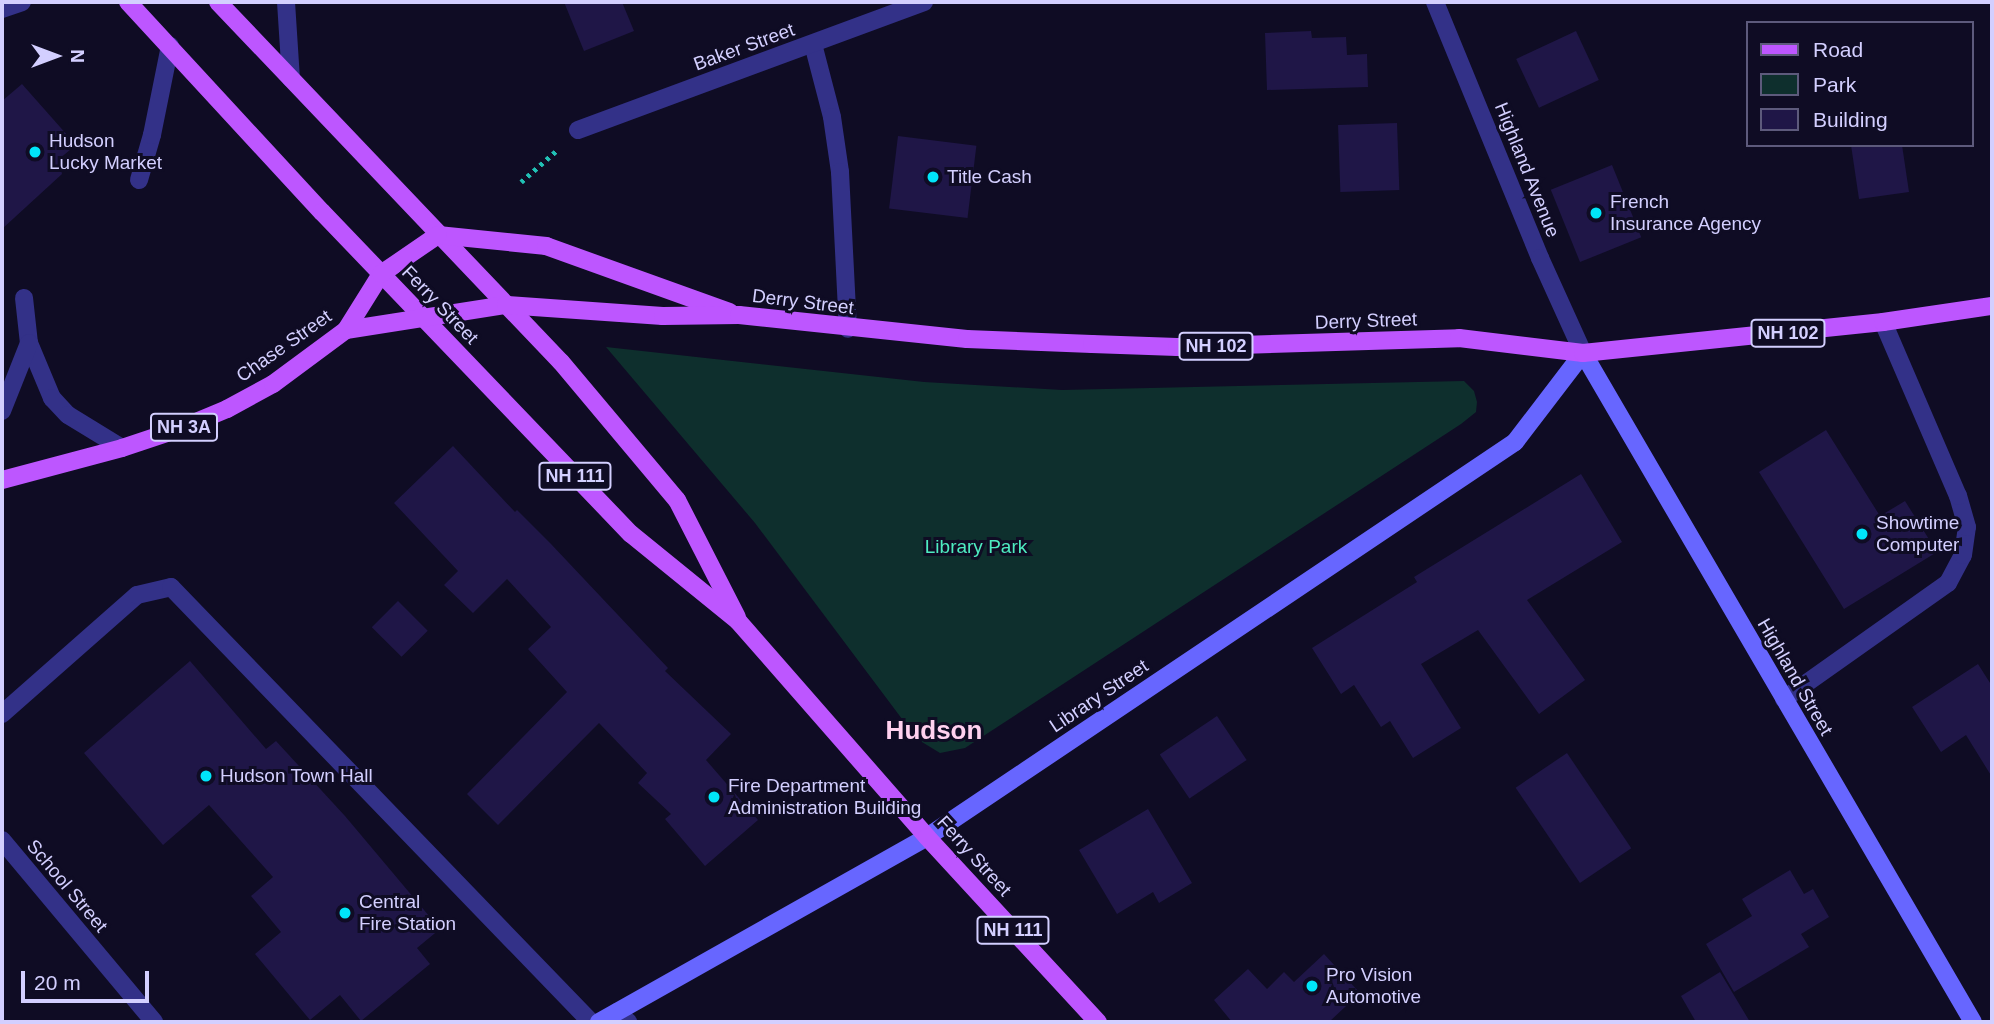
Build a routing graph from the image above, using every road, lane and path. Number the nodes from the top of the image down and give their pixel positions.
1 (22, 2) edge
2 (128, 2) edge
3 (218, 2) edge
4 (286, 2) edge
5 (924, 2) edge
6 (1434, 2) edge
7 (2, 9) edge
8 (813, 44) junction
9 (170, 46) junction
10 (291, 79) junction
11 (578, 130) joint
12 (139, 180) dead end
13 (521, 182) dead end
14 (438, 235) junction
15 (381, 274) junction
16 (24, 298) dead end
17 (506, 305) junction
18 (1992, 306) edge
19 (739, 316) junction
20 (423, 319) junction
21 (1883, 322) junction
22 (848, 329) junction
23 (346, 330) junction
24 (29, 343) junction
25 (1583, 353) junction
26 (2, 411) edge
27 (122, 448) junction
28 (2, 480) edge
29 (738, 621) junction
30 (1784, 699) junction
31 (2, 713) edge
32 (928, 837) junction
33 (2, 841) edge
34 (623, 1017) edge
35 (154, 1022) edge
36 (592, 1022) edge
37 (599, 1022) edge
38 (1098, 1022) edge
39 (1973, 1022) edge

1 - 7 street
2 - 9 main road, Ferry Street / NH 111
3 - 10 main road, Ferry Street / NH 111
4 - 10 street
5 - 8 street, Baker Street
6 - 25 street, Highland Avenue
8 - 11 street, Baker Street
8 - 22 street
9 - 12 street
9 - 15 main road, Ferry Street / NH 111
10 - 14 main road, Ferry Street / NH 111
11 - 13 path
14 - 15 main road, Chase Street / NH 3A
14 - 17 main road, Ferry Street / NH 111
14 - 19 main road, Derry Street
15 - 20 main road, Ferry Street / NH 111
15 - 23 main road, Chase Street / NH 3A
16 - 24 street
17 - 19 main road, Derry Street / NH 3A
17 - 20 main road, Derry Street / NH 3A
17 - 29 main road, Ferry Street / NH 111
18 - 21 main road, Derry Street / NH 102
19 - 22 main road, Derry Street / NH 102
20 - 23 main road, NH 3A
20 - 29 main road, Ferry Street / NH 111
21 - 25 main road, Derry Street / NH 102
21 - 30 street
22 - 25 main road, Derry Street / NH 102
23 - 27 main road, Chase Street / NH 3A
24 - 26 street
24 - 27 street
25 - 30 street, Highland Street
25 - 32 street, Library Street
27 - 28 main road, Chase Street / NH 3A
29 - 32 main road, Ferry Street / NH 111
30 - 39 street, Highland Street
31 - 36 street
32 - 34 street, Library Street
32 - 38 main road, Ferry Street / NH 111
33 - 35 street, School Street
34 - 37 street, Library Street

